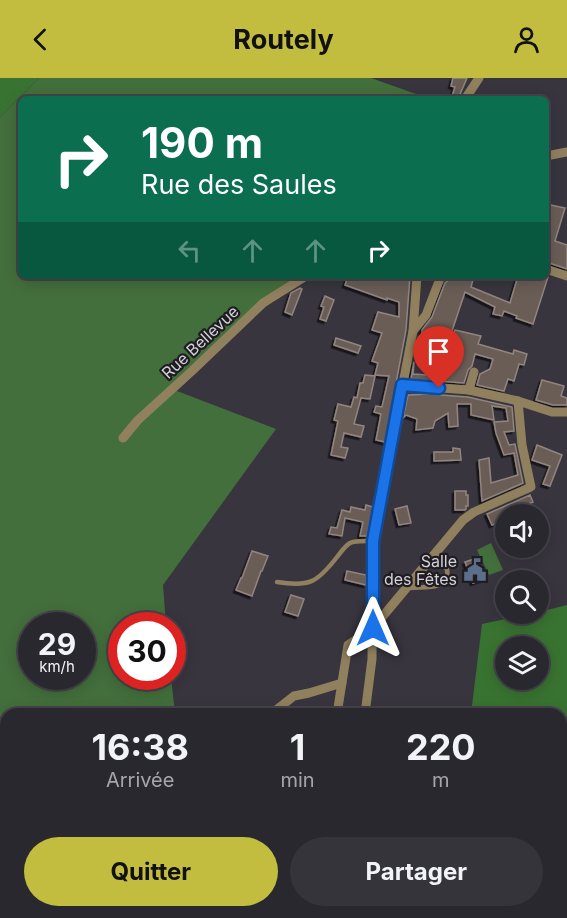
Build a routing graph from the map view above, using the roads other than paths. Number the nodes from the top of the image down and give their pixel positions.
1 (479, 78) edge
2 (467, 96) edge
3 (567, 152) edge
4 (549, 155) edge
5 (549, 270) edge
6 (567, 276) edge
7 (301, 279) edge
8 (417, 279) edge
9 (440, 279) edge
10 (412, 331) junction
11 (474, 372) dead end
12 (402, 385) junction
13 (469, 390) junction
14 (518, 401) junction
15 (567, 412) edge
16 (123, 438) dead end
17 (373, 541) junction
18 (427, 561) junction
19 (277, 582) dead end
20 (407, 588) junction
21 (373, 628) junction
22 (342, 683) junction
23 (279, 708) edge
24 (339, 708) edge
25 (365, 708) edge

1 - 2 street
3 - 4 street
5 - 6 street
7 - 16 street, Rue Bellevue
8 - 10 street
9 - 10 street
10 - 12 street
11 - 13 street
12 - 13 street
12 - 17 street
13 - 14 street
14 - 15 street
14 - 18 street
17 - 19 lane
17 - 21 street
18 - 20 street
18 - 20 lane
20 - 21 street
21 - 22 street
21 - 25 street
22 - 23 street
22 - 24 street

